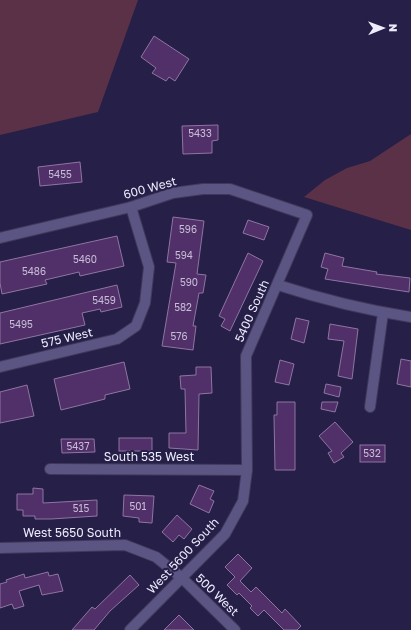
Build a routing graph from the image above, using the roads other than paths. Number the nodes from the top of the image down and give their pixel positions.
1 (132, 207) junction
2 (307, 215) joint
3 (0, 238) edge
4 (278, 285) junction
5 (383, 313) junction
6 (411, 317) edge
7 (0, 367) edge
8 (370, 407) dead end
9 (50, 469) dead end
10 (247, 470) junction
11 (0, 548) edge
12 (182, 578) junction
13 (130, 630) edge
14 (235, 630) edge

1 - 2 street, 600 West
1 - 3 street, 600 West
1 - 7 street, 575 West
2 - 4 street, 5400 South
4 - 5 street
4 - 10 street, 5400 South
5 - 6 street
5 - 8 street
9 - 10 street, South 535 West
10 - 12 street, West 5600 South
11 - 12 street, West 5650 South
12 - 13 street, West 5600 South
12 - 14 street, 500 West

